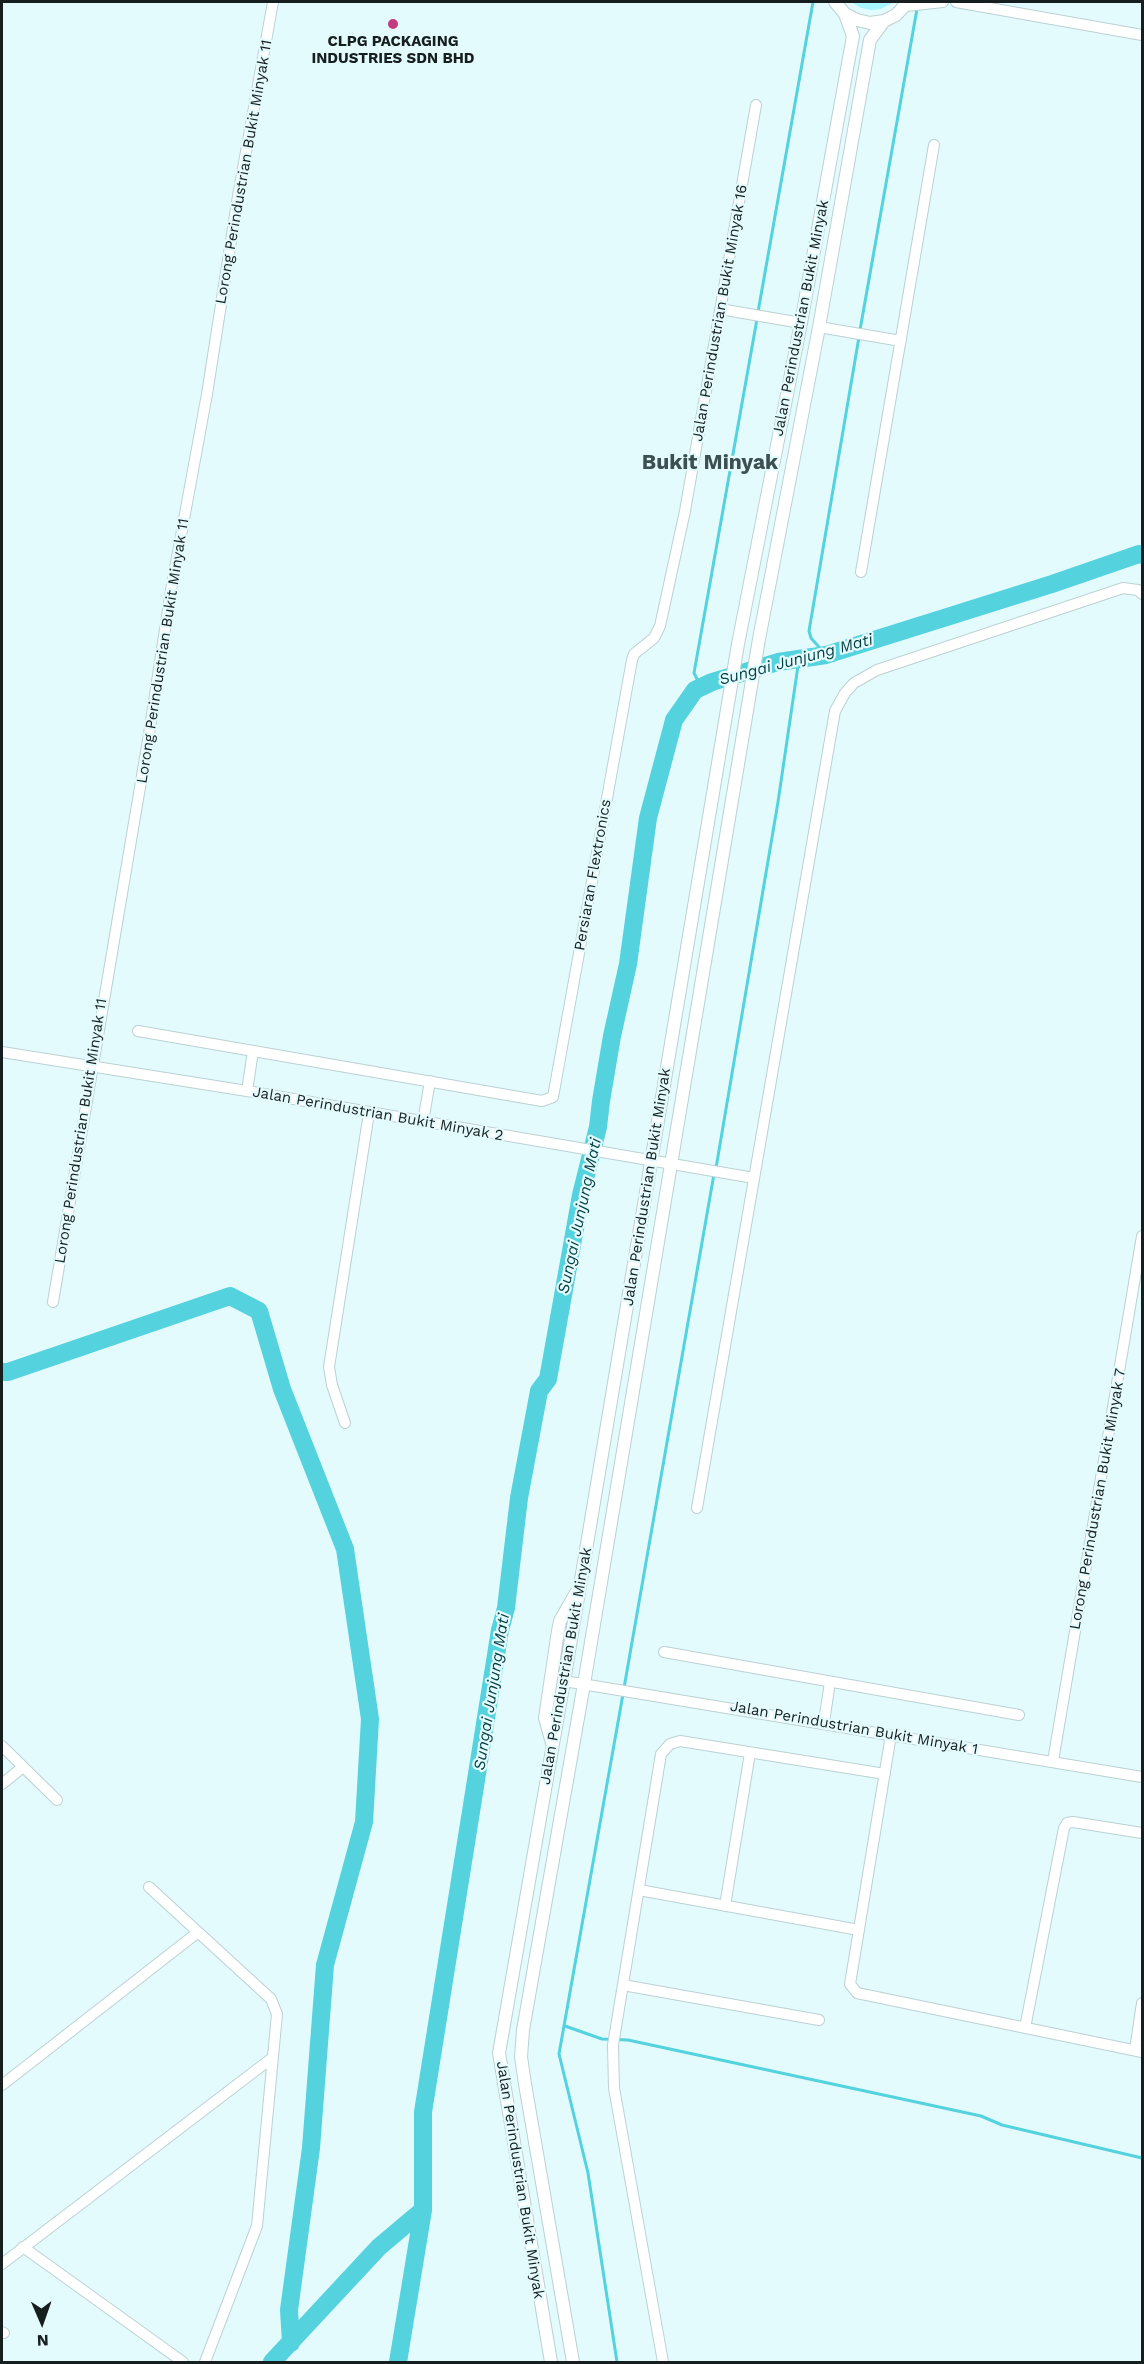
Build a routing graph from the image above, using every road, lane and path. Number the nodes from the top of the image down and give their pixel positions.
1 (273, 2) edge
2 (835, 2) edge
3 (943, 2) edge
4 (956, 2) edge
5 (913, 4) edge
6 (845, 14) junction
7 (884, 21) junction
8 (1143, 35) edge
9 (756, 105) dead end
10 (934, 146) dead end
11 (720, 309) junction
12 (801, 323) junction
13 (819, 327) junction
14 (901, 341) junction
15 (861, 572) dead end
16 (1143, 594) edge
17 (634, 654) joint
18 (138, 1031) dead end
19 (253, 1051) junction
20 (2, 1052) edge
21 (92, 1067) junction
22 (430, 1081) junction
23 (247, 1091) junction
24 (369, 1113) junction
25 (423, 1122) junction
26 (651, 1161) junction
27 (672, 1164) junction
28 (754, 1178) junction
29 (1143, 1236) edge
30 (53, 1302) dead end
31 (345, 1423) dead end
32 (697, 1508) dead end
33 (580, 1587) junction
34 (664, 1652) dead end
35 (564, 1680) junction
36 (830, 1682) junction
37 (584, 1684) junction
38 (1019, 1715) dead end
39 (824, 1722) junction
40 (891, 1735) junction
41 (2, 1746) edge
42 (553, 1747) junction
43 (750, 1753) junction
44 (1053, 1761) junction
45 (23, 1767) junction
46 (885, 1774) junction
47 (1143, 1777) edge
48 (2, 1784) edge
49 (57, 1800) dead end
50 (1143, 1833) edge
51 (149, 1887) dead end
52 (639, 1890) junction
53 (725, 1906) junction
54 (859, 1930) junction
55 (197, 1933) junction
56 (623, 1985) junction
57 (1143, 2003) edge
58 (819, 2020) dead end
59 (1025, 2028) junction
60 (1139, 2051) edge
61 (272, 2058) junction
62 (2, 2085) edge
63 (23, 2247) junction
64 (2, 2264) edge
65 (183, 2362) edge
66 (205, 2362) edge
67 (551, 2362) edge
68 (573, 2362) edge
69 (663, 2362) edge

1 - 21 street, Lorong Perindustrian Bukit Minyak 11
2 - 6 main road
3 - 5 street
4 - 8 street
5 - 7 main road
6 - 7 main road
6 - 12 main road, Jalan Perindustrian Bukit Minyak
7 - 13 main road, Jalan Perindustrian Bukit Minyak
9 - 11 street, Jalan Perindustrian Bukit Minyak 16
10 - 14 street
11 - 12 street
11 - 17 street, Jalan Perindustrian Bukit Minyak 16
12 - 26 main road, Jalan Perindustrian Bukit Minyak
13 - 14 street
13 - 27 main road, Jalan Perindustrian Bukit Minyak
14 - 15 street
16 - 28 street
17 - 22 street, Persiaran Flextronics
18 - 19 street, Persiaran Flextronics
19 - 22 street, Persiaran Flextronics
19 - 23 street
20 - 21 street, Jalan Perindustrian Bukit Minyak 2
21 - 23 street, Jalan Perindustrian Bukit Minyak 2
21 - 30 street, Lorong Perindustrian Bukit Minyak 11
22 - 25 street
23 - 24 street, Jalan Perindustrian Bukit Minyak 2
24 - 25 street, Jalan Perindustrian Bukit Minyak 2
24 - 31 street
25 - 26 street, Jalan Perindustrian Bukit Minyak 2
26 - 27 street, Jalan Perindustrian Bukit Minyak 2
26 - 33 main road, Jalan Perindustrian Bukit Minyak
27 - 28 street, Jalan Perindustrian Bukit Minyak 2
27 - 37 main road, Jalan Perindustrian Bukit Minyak
28 - 32 street
29 - 44 street, Lorong Perindustrian Bukit Minyak 7
33 - 35 main road, Jalan Perindustrian Bukit Minyak
33 - 42 main road
34 - 36 street
35 - 37 street, Jalan Perindustrian Bukit Minyak 1
35 - 42 main road, Jalan Perindustrian Bukit Minyak
36 - 38 street
36 - 39 street
37 - 39 street, Jalan Perindustrian Bukit Minyak 1
37 - 68 main road, Jalan Perindustrian Bukit Minyak
39 - 40 street, Jalan Perindustrian Bukit Minyak 1
40 - 44 street, Jalan Perindustrian Bukit Minyak 1
40 - 46 street
41 - 45 street
42 - 67 main road, Jalan Perindustrian Bukit Minyak
43 - 46 street
43 - 52 street
43 - 53 street
44 - 47 street, Jalan Perindustrian Bukit Minyak 1
45 - 48 street
45 - 49 street
46 - 54 street
50 - 59 street
51 - 55 street
52 - 53 street
52 - 56 street
53 - 54 street
54 - 59 street
55 - 61 street
55 - 62 street
56 - 58 street
56 - 69 street
57 - 60 street
59 - 60 street
61 - 63 street
61 - 66 street
63 - 64 street
63 - 65 street

